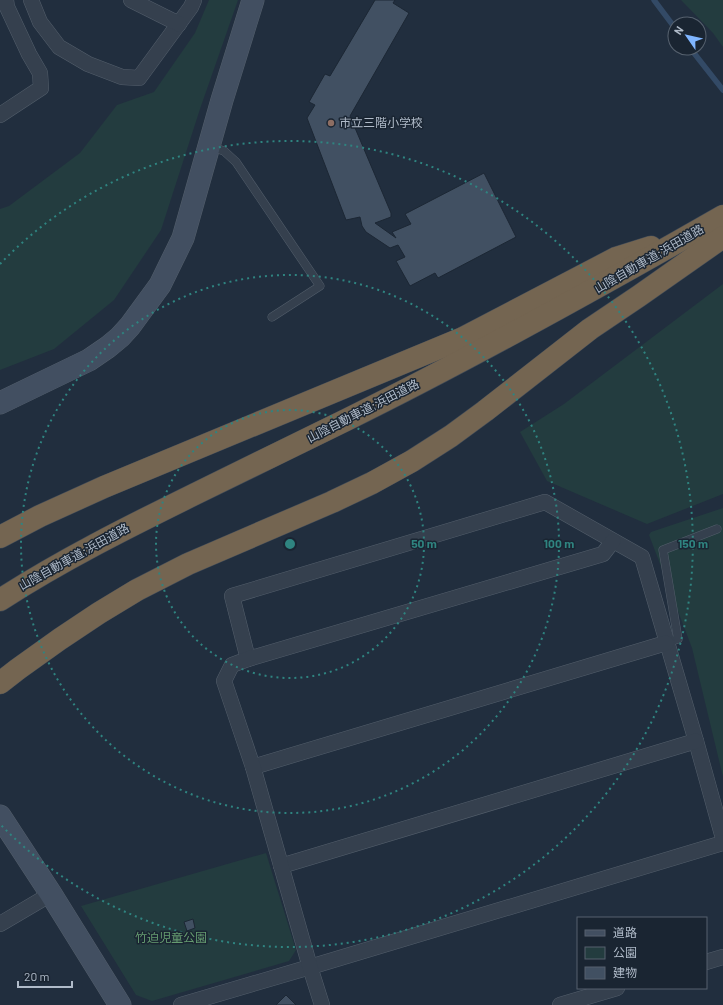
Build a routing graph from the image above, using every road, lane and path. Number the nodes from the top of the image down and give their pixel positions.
1 (6, 0) edge
2 (31, 0) edge
3 (131, 0) edge
4 (194, 0) edge
5 (253, 0) edge
6 (179, 24) junction
7 (0, 115) edge
8 (209, 146) junction
9 (723, 216) edge
10 (691, 235) junction
11 (723, 237) edge
12 (272, 317) dead end
13 (0, 403) edge
14 (717, 529) dead end
15 (0, 537) edge
16 (613, 541) junction
17 (0, 600) edge
18 (666, 642) junction
19 (248, 659) junction
20 (0, 683) edge
21 (696, 741) junction
22 (253, 767) junction
23 (0, 816) edge
24 (723, 838) edge
25 (723, 843) edge
26 (281, 866) junction
27 (51, 894) junction
28 (0, 924) edge
29 (723, 957) edge
30 (707, 962) edge
31 (310, 967) junction
32 (614, 989) edge
33 (120, 1005) edge
34 (181, 1005) edge
35 (322, 1005) edge
36 (560, 1005) edge

1 - 7 street
2 - 6 street
3 - 6 street
4 - 6 street
5 - 8 street
8 - 12 lane
8 - 13 street
9 - 10 highway, 山陰自動車道;浜田道路
10 - 15 highway
10 - 17 highway, 山陰自動車道;浜田道路
11 - 20 highway
14 - 18 lane
16 - 18 street
16 - 19 street
16 - 19 street
18 - 21 street
18 - 22 street
19 - 22 street
21 - 24 street
21 - 26 street
22 - 26 street
23 - 27 street
25 - 31 street
26 - 31 street
27 - 28 street
27 - 33 street
29 - 30 street
31 - 34 street
31 - 35 street
32 - 36 street

